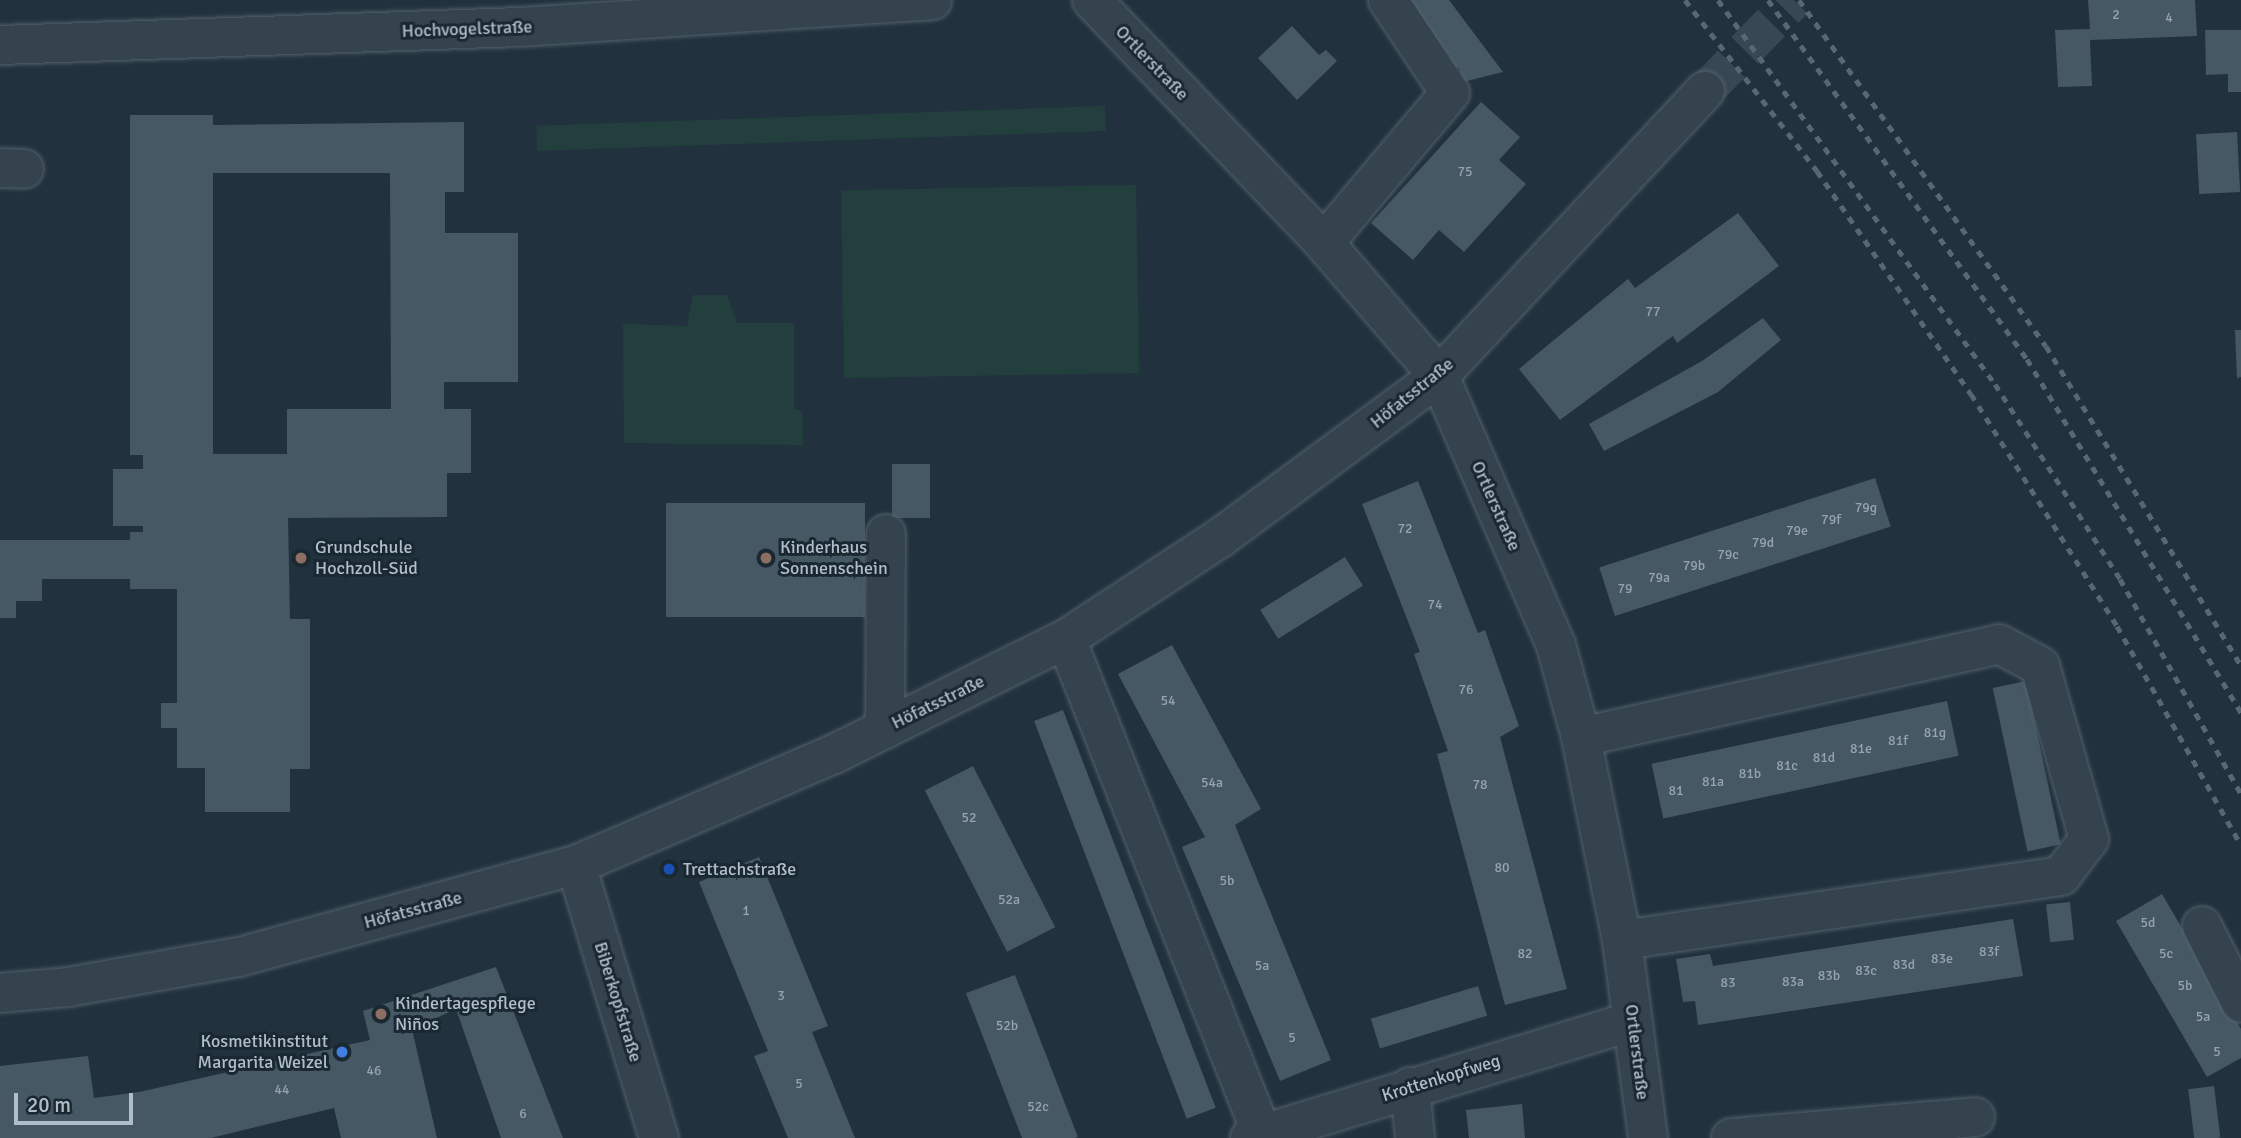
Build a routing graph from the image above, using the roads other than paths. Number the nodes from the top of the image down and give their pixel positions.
1 (932, 0) edge
2 (1092, 0) edge
3 (1388, 0) edge
4 (0, 45) edge
5 (1705, 91) tunnel mouth
6 (1324, 243) junction
7 (1439, 376) junction
8 (887, 534) dead end
9 (1066, 639) junction
10 (885, 729) junction
11 (1581, 737) junction
12 (576, 865) junction
13 (2202, 926) dead end
14 (1622, 940) junction
15 (0, 993) edge
16 (2241, 1003) edge
17 (1633, 1021) junction
18 (1410, 1087) junction
19 (1975, 1117) dead end
20 (1256, 1136) edge
21 (659, 1138) edge
22 (1415, 1138) edge
23 (1648, 1138) edge
24 (1731, 1138) edge

1 - 4 street, Hochvogelstraße
2 - 6 street, Ortlerstraße
3 - 6 street
5 - 7 street, Höfatsstraße
6 - 7 street, Ortlerstraße
7 - 9 street, Höfatsstraße
7 - 11 street, Ortlerstraße
8 - 10 street
9 - 10 street, Höfatsstraße
9 - 20 street
10 - 12 street, Höfatsstraße
11 - 14 street, Ortlerstraße
11 - 14 street
12 - 15 street, Höfatsstraße
12 - 21 street, Biberkopfstraße
13 - 16 street
14 - 17 street, Ortlerstraße
17 - 18 street, Krottenkopfweg
17 - 23 street, Ortlerstraße
18 - 20 street, Krottenkopfweg
18 - 22 street
19 - 24 street

